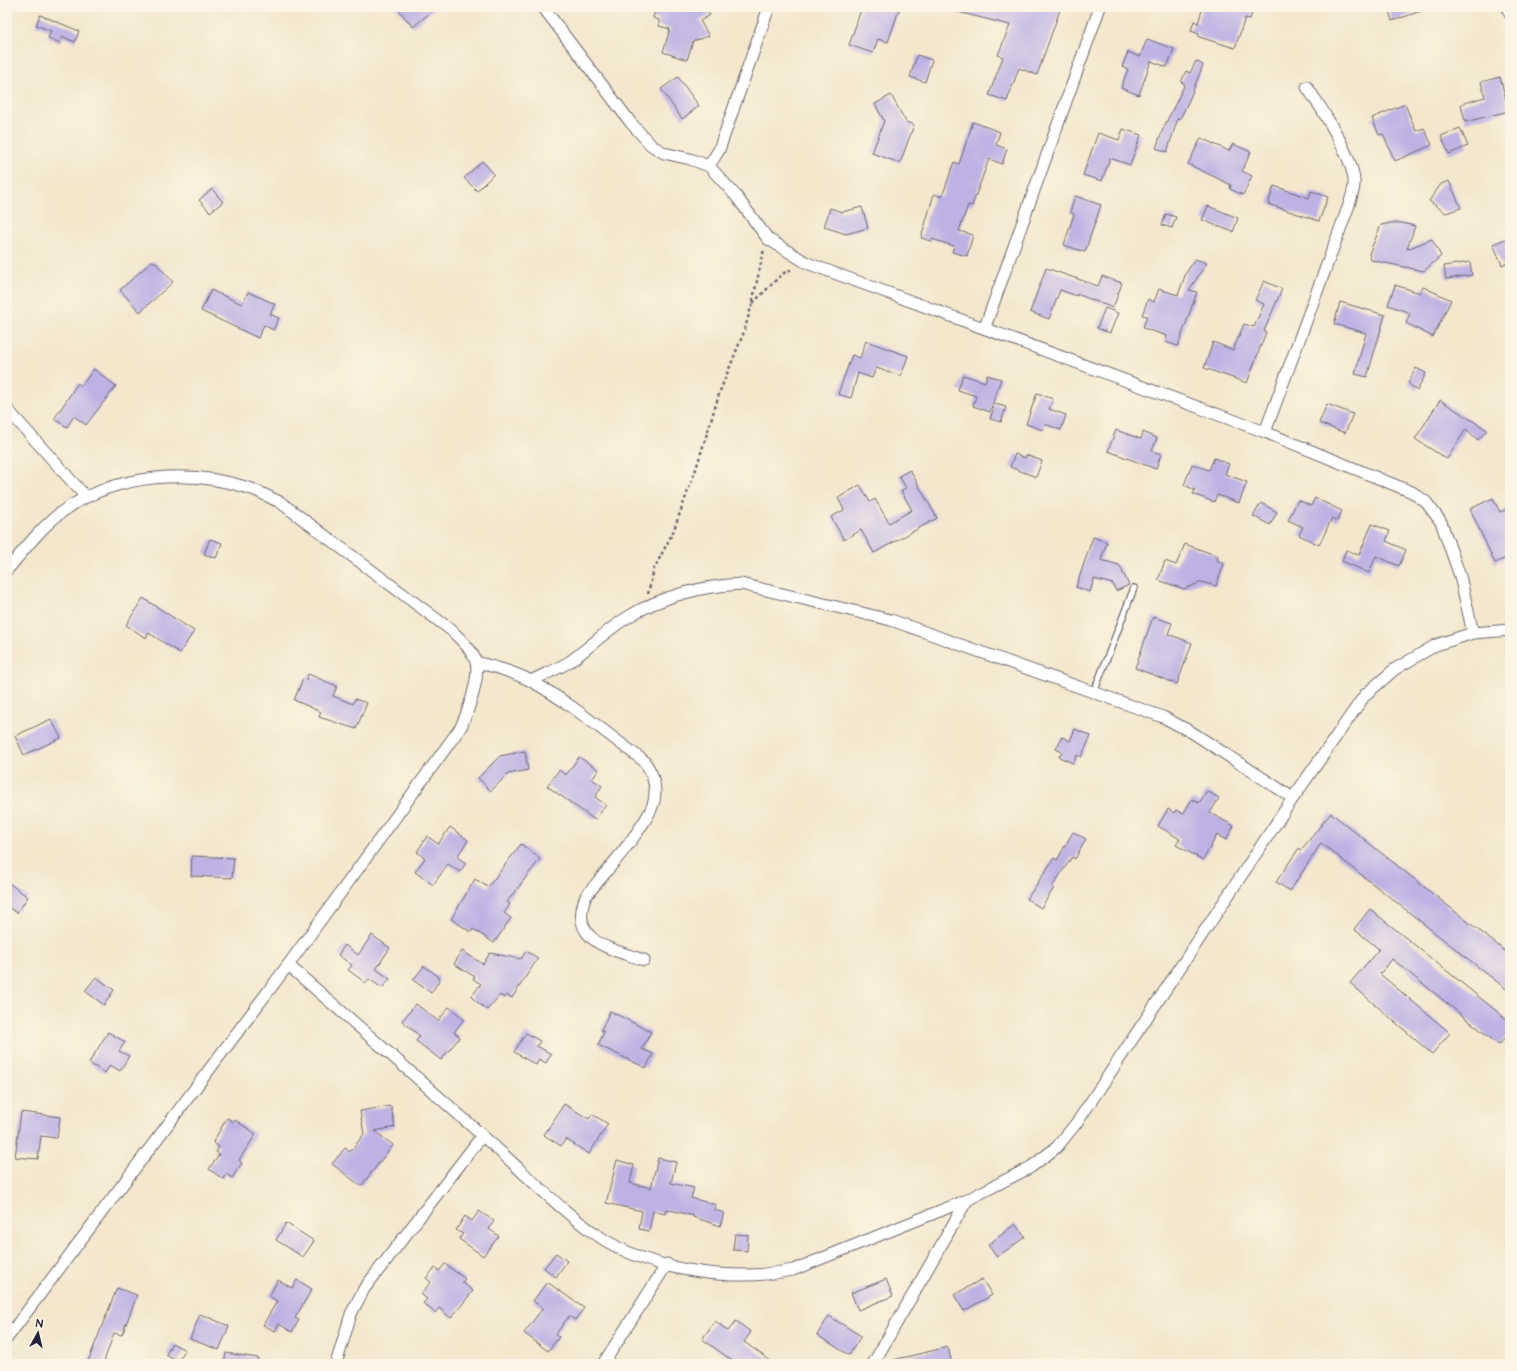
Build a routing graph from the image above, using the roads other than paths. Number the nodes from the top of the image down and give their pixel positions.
1 (543, 7) edge
2 (769, 7) edge
3 (1100, 7) edge
4 (1507, 7) edge
5 (1510, 14) edge
6 (1307, 87) dead end
7 (709, 166) junction
8 (985, 327) junction
9 (7, 409) edge
10 (1265, 432) junction
11 (86, 497) junction
12 (7, 570) edge
13 (1134, 588) dead end
14 (1510, 630) edge
15 (1473, 633) junction
16 (476, 662) junction
17 (531, 681) junction
18 (1094, 692) junction
19 (1293, 798) junction
20 (644, 960) dead end
21 (288, 965) junction
22 (482, 1136) junction
23 (967, 1200) junction
24 (667, 1264) junction
25 (7, 1338) edge
26 (336, 1364) edge
27 (603, 1364) edge
28 (873, 1364) edge

1 - 7 street
2 - 7 street
3 - 8 street
4 - 5 street
6 - 10 street
7 - 8 street
8 - 10 street
9 - 11 street
10 - 15 street
11 - 12 street
11 - 16 street
13 - 18 lane
14 - 15 street
15 - 19 street
16 - 17 street
16 - 21 street
17 - 18 street
17 - 20 street
18 - 19 street
19 - 23 street
21 - 22 street
21 - 25 street
22 - 24 street
22 - 26 street
23 - 24 street
23 - 28 street
24 - 27 street

